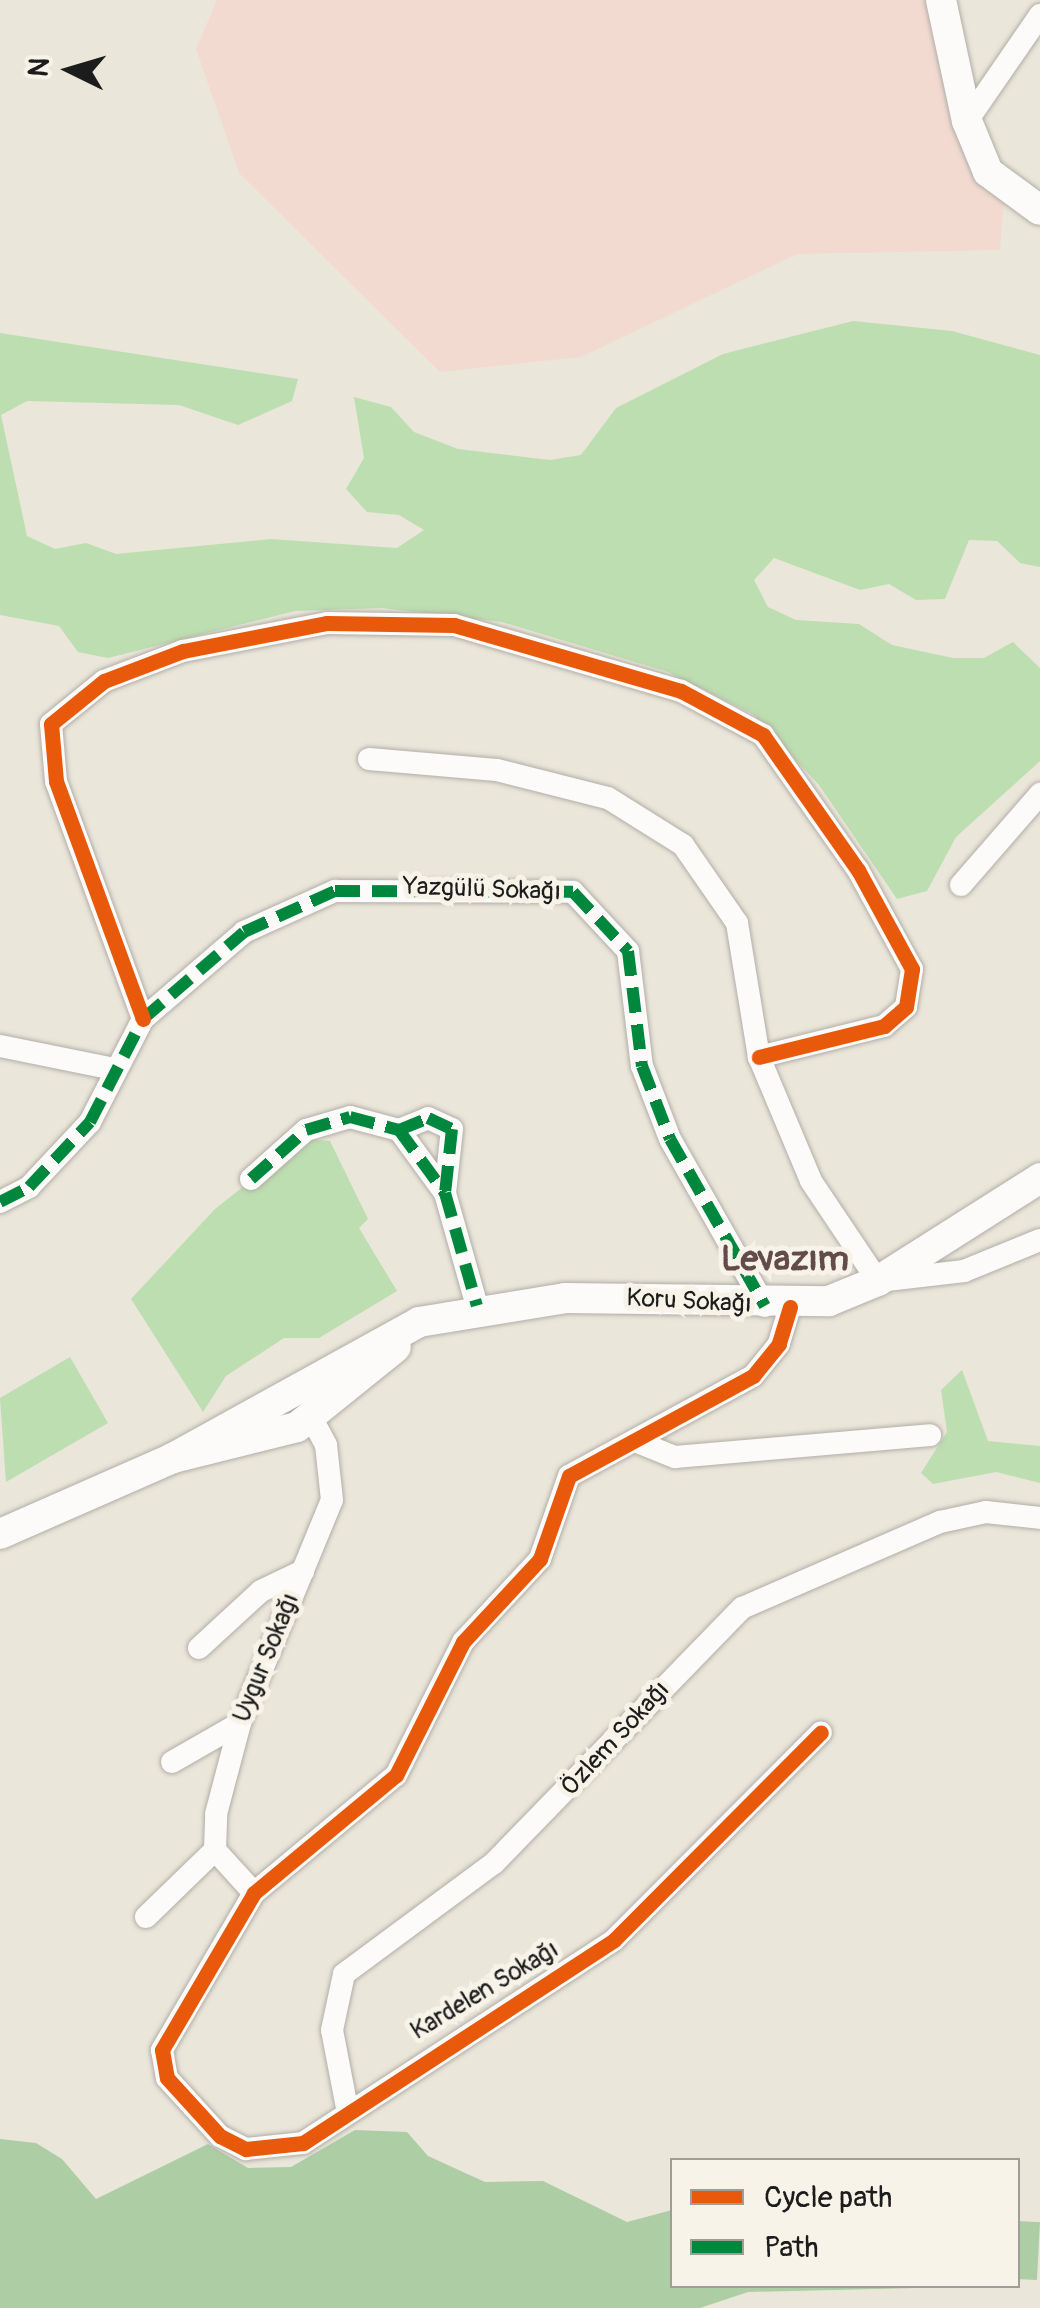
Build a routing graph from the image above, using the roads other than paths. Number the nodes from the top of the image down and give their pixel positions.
1 (940, 0) edge
2 (1040, 15) edge
3 (967, 122) junction
4 (1040, 210) edge
5 (370, 759) dead end
6 (1040, 794) edge
7 (961, 885) dead end
8 (144, 1019) junction
9 (0, 1046) edge
10 (759, 1057) junction
11 (114, 1069) junction
12 (399, 1130) junction
13 (1040, 1178) edge
14 (252, 1179) dead end
15 (444, 1193) junction
16 (0, 1202) edge
17 (1040, 1240) edge
18 (878, 1281) junction
19 (778, 1306) junction
20 (463, 1310) junction
21 (302, 1383) junction
22 (267, 1400) junction
23 (314, 1415) junction
24 (280, 1432) junction
25 (930, 1434) dead end
26 (640, 1443) junction
27 (173, 1458) junction
28 (76, 1500) junction
29 (0, 1513) edge
30 (1040, 1518) edge
31 (0, 1534) edge
32 (303, 1571) junction
33 (199, 1648) dead end
34 (240, 1723) junction
35 (822, 1732) dead end
36 (172, 1762) dead end
37 (215, 1850) junction
38 (254, 1893) junction
39 (146, 1916) dead end
40 (348, 2108) junction

1 - 3 street
2 - 3 street
3 - 4 street
5 - 10 street
6 - 7 street
8 - 10 street
8 - 11 street, Yazgülü Sokağı
8 - 19 street, Yazgülü Sokağı
9 - 11 street
10 - 18 street
11 - 16 street, Yazgülü Sokağı
12 - 14 street
12 - 15 street
12 - 15 street
13 - 18 street
15 - 20 street
17 - 18 street, Koru Sokağı
18 - 19 street, Koru Sokağı
19 - 20 street, Koru Sokağı
19 - 26 street
20 - 21 street, Koru Sokağı
20 - 23 street, Koru Sokağı
21 - 22 street, Koru Sokağı
21 - 23 street
22 - 24 street
22 - 27 street, Koru Sokağı
23 - 24 street, Koru Sokağı
23 - 32 street, Uygur Sokağı
24 - 27 street, Koru Sokağı
25 - 26 street
26 - 38 street
27 - 28 street, Koru Sokağı
28 - 29 street, Koru Sokağı
28 - 31 street, Koru Sokağı
30 - 40 street, Özlem Sokağı
32 - 33 street
32 - 34 street, Uygur Sokağı
34 - 36 street
34 - 37 street, Uygur Sokağı
35 - 40 street, Kardelen Sokağı
37 - 38 street
37 - 39 street
38 - 40 street, Kardelen Sokağı

